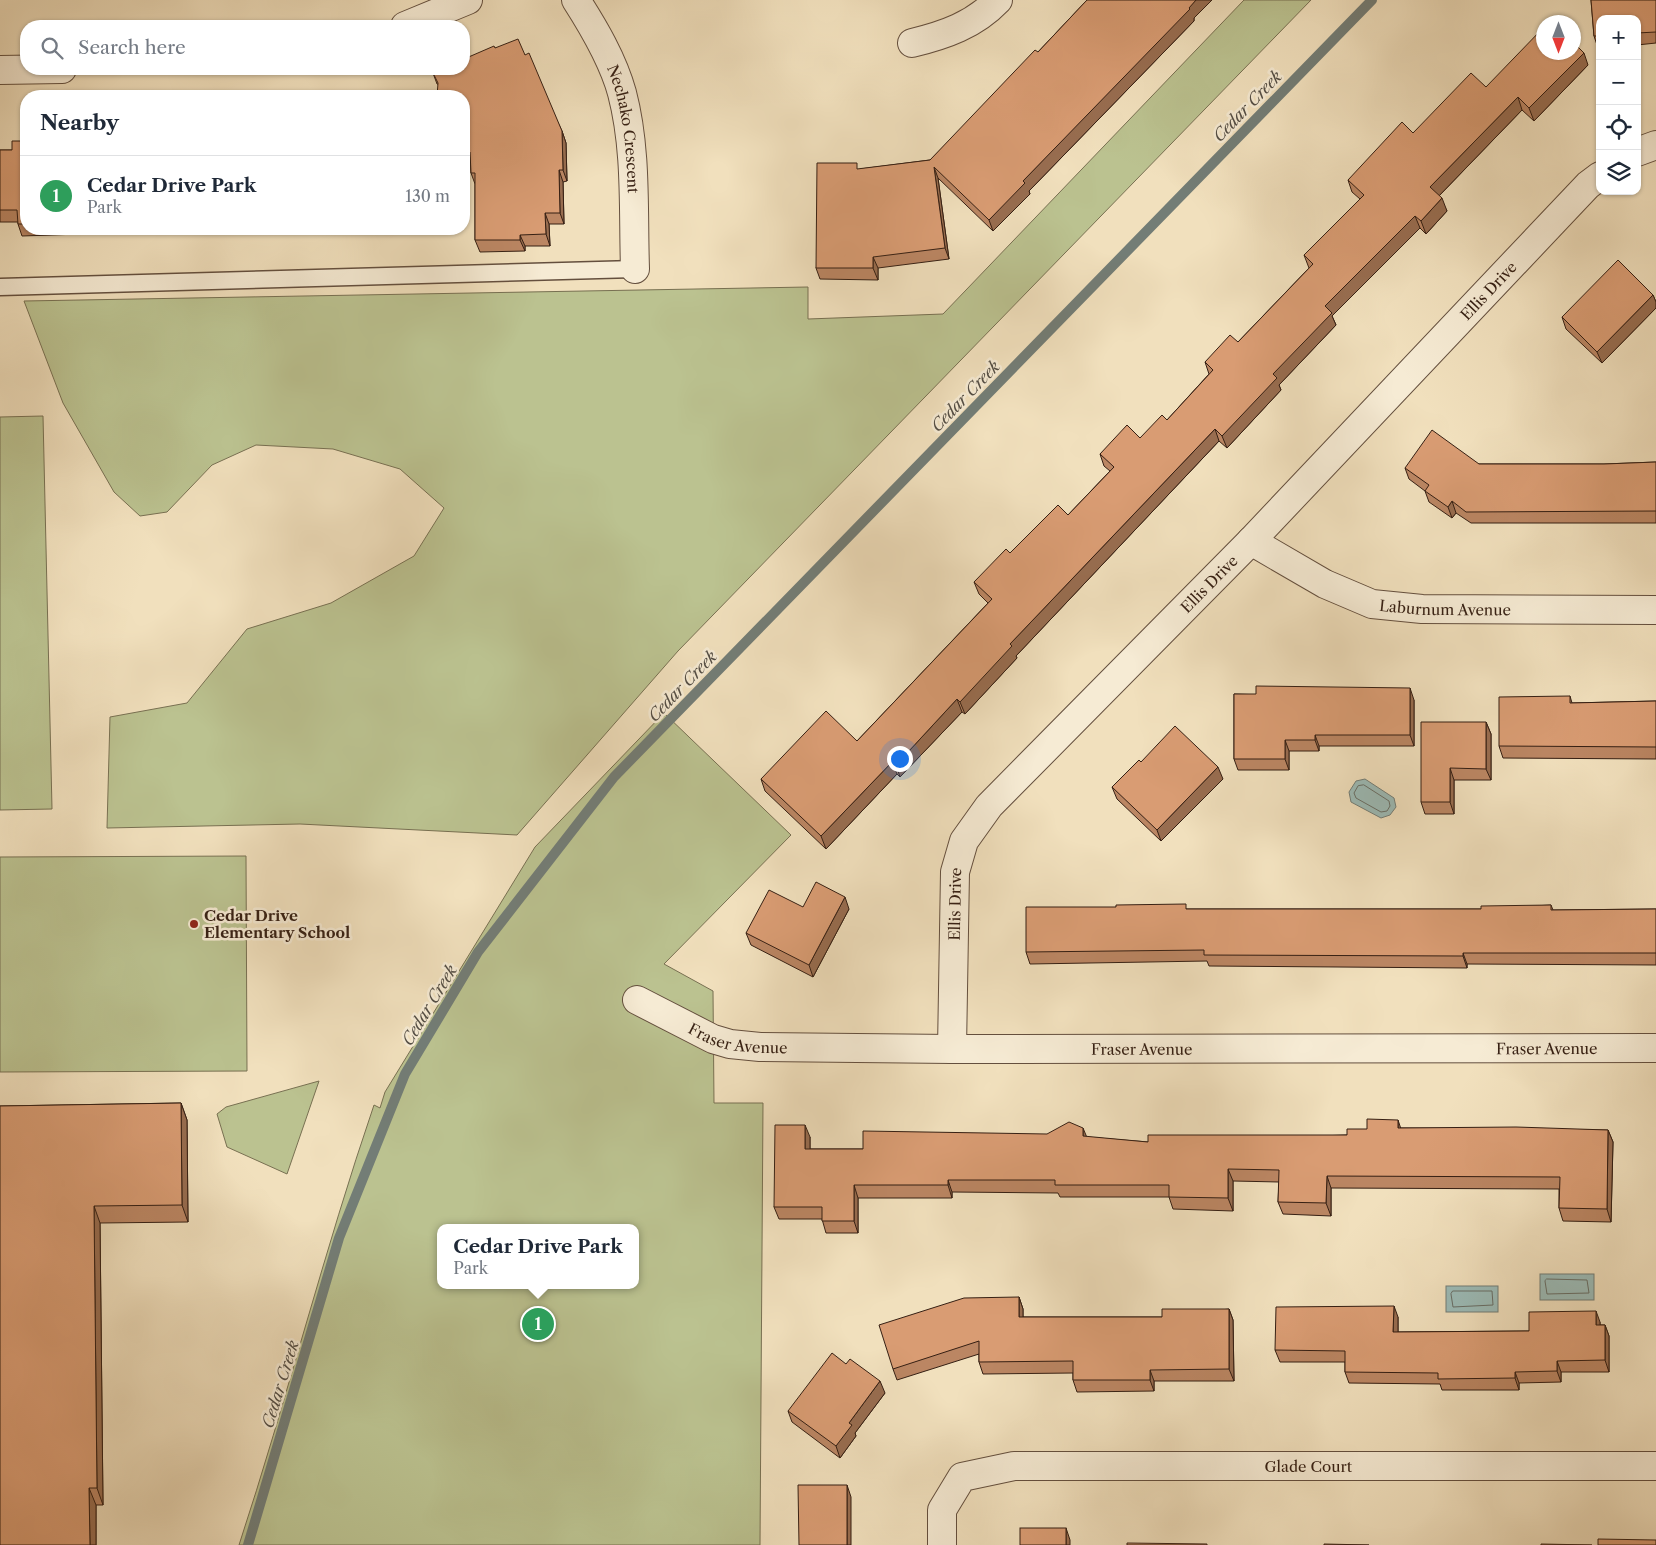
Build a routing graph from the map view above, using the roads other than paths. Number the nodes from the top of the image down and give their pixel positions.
1 (468, 0) edge
2 (576, 0) edge
3 (998, 0) edge
4 (420, 20) edge
5 (912, 43) dead end
6 (0, 70) edge
7 (20, 70) edge
8 (1656, 145) edge
9 (1641, 151) edge
10 (1596, 179) edge
11 (635, 269) joint
12 (0, 287) edge
13 (1250, 541) junction
14 (1656, 610) edge
15 (637, 1000) dead end
16 (1656, 1048) edge
17 (952, 1049) junction
18 (1656, 1466) edge
19 (942, 1545) edge

1 - 4 street
2 - 11 street, Nechako Crescent
3 - 5 street
6 - 7 street
8 - 9 street
10 - 13 street, Ellis Drive
11 - 12 lane
13 - 14 street, Laburnum Avenue
13 - 17 street, Ellis Drive
15 - 17 street, Fraser Avenue
16 - 17 street, Fraser Avenue
18 - 19 street, Glade Court

